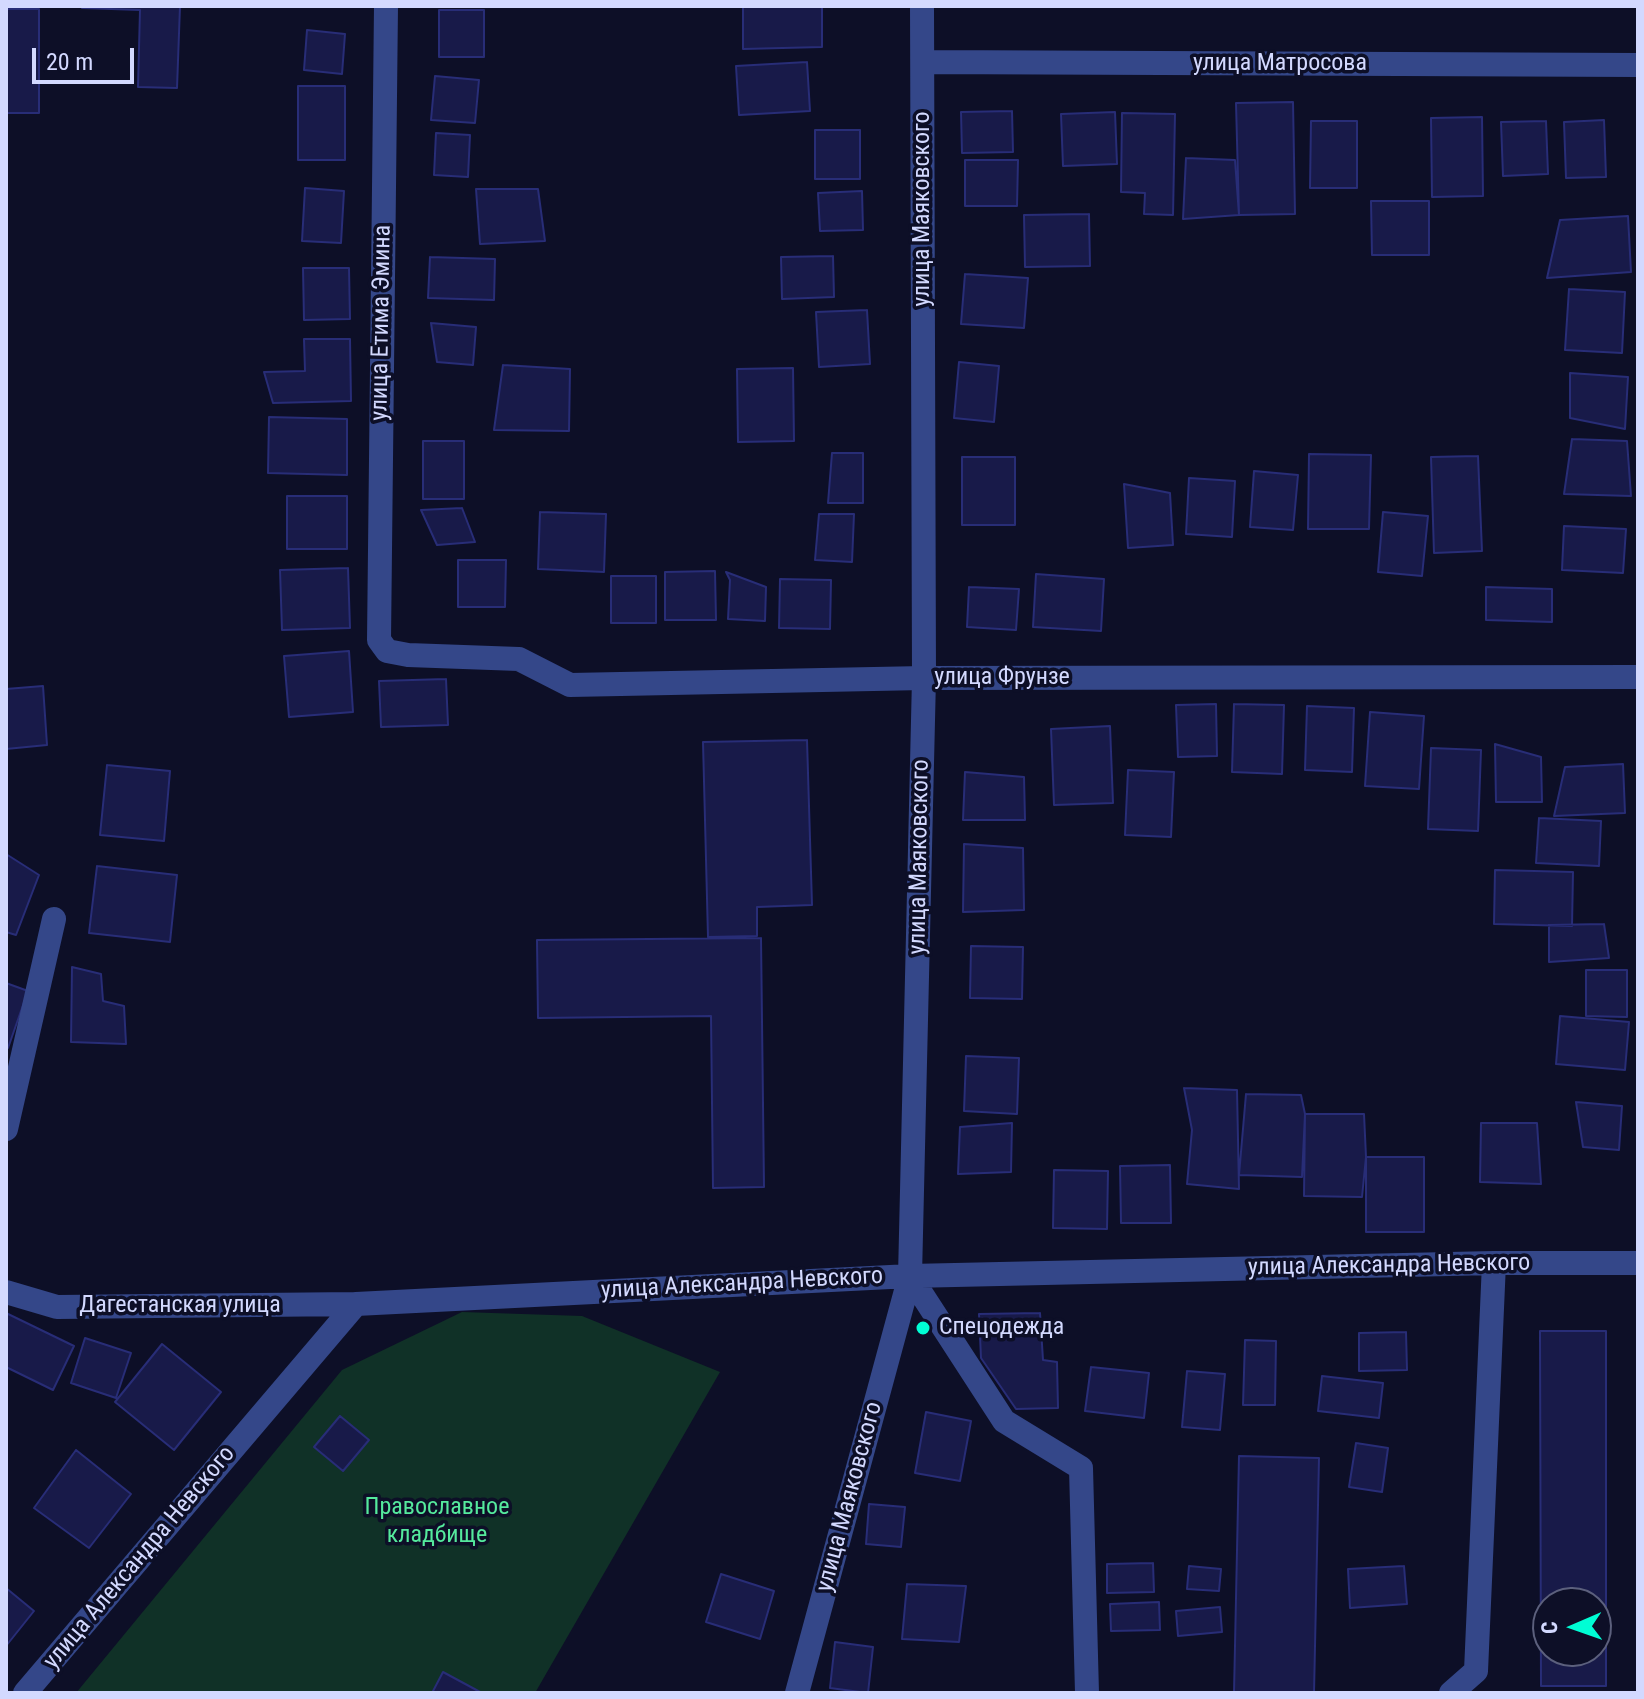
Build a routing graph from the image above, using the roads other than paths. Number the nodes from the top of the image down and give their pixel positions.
1 (386, 6) edge
2 (922, 6) edge
3 (923, 62) junction
4 (1638, 65) edge
5 (379, 640) joint
6 (1638, 677) edge
7 (924, 678) junction
8 (54, 919) dead end
9 (6, 1129) edge
10 (1494, 1263) junction
11 (1638, 1263) edge
12 (910, 1276) junction
13 (6, 1292) edge
14 (356, 1304) junction
15 (25, 1693) edge
16 (797, 1693) edge
17 (1087, 1693) edge
18 (1451, 1693) edge

1 - 5 street, улица Етима Эмина
2 - 3 street, улица Маяковского
3 - 4 street, улица Матросова
3 - 7 street, улица Маяковского
5 - 7 street, улица Фрунзе
6 - 7 street, улица Фрунзе
7 - 12 street, улица Маяковского
8 - 9 street
10 - 11 street, улица Александра Невского
10 - 12 street, улица Александра Невского
10 - 18 street
12 - 14 street, улица Александра Невского
12 - 16 street, улица Маяковского
12 - 17 street
13 - 14 street, Дагестанская улица
14 - 15 street, улица Александра Невского

